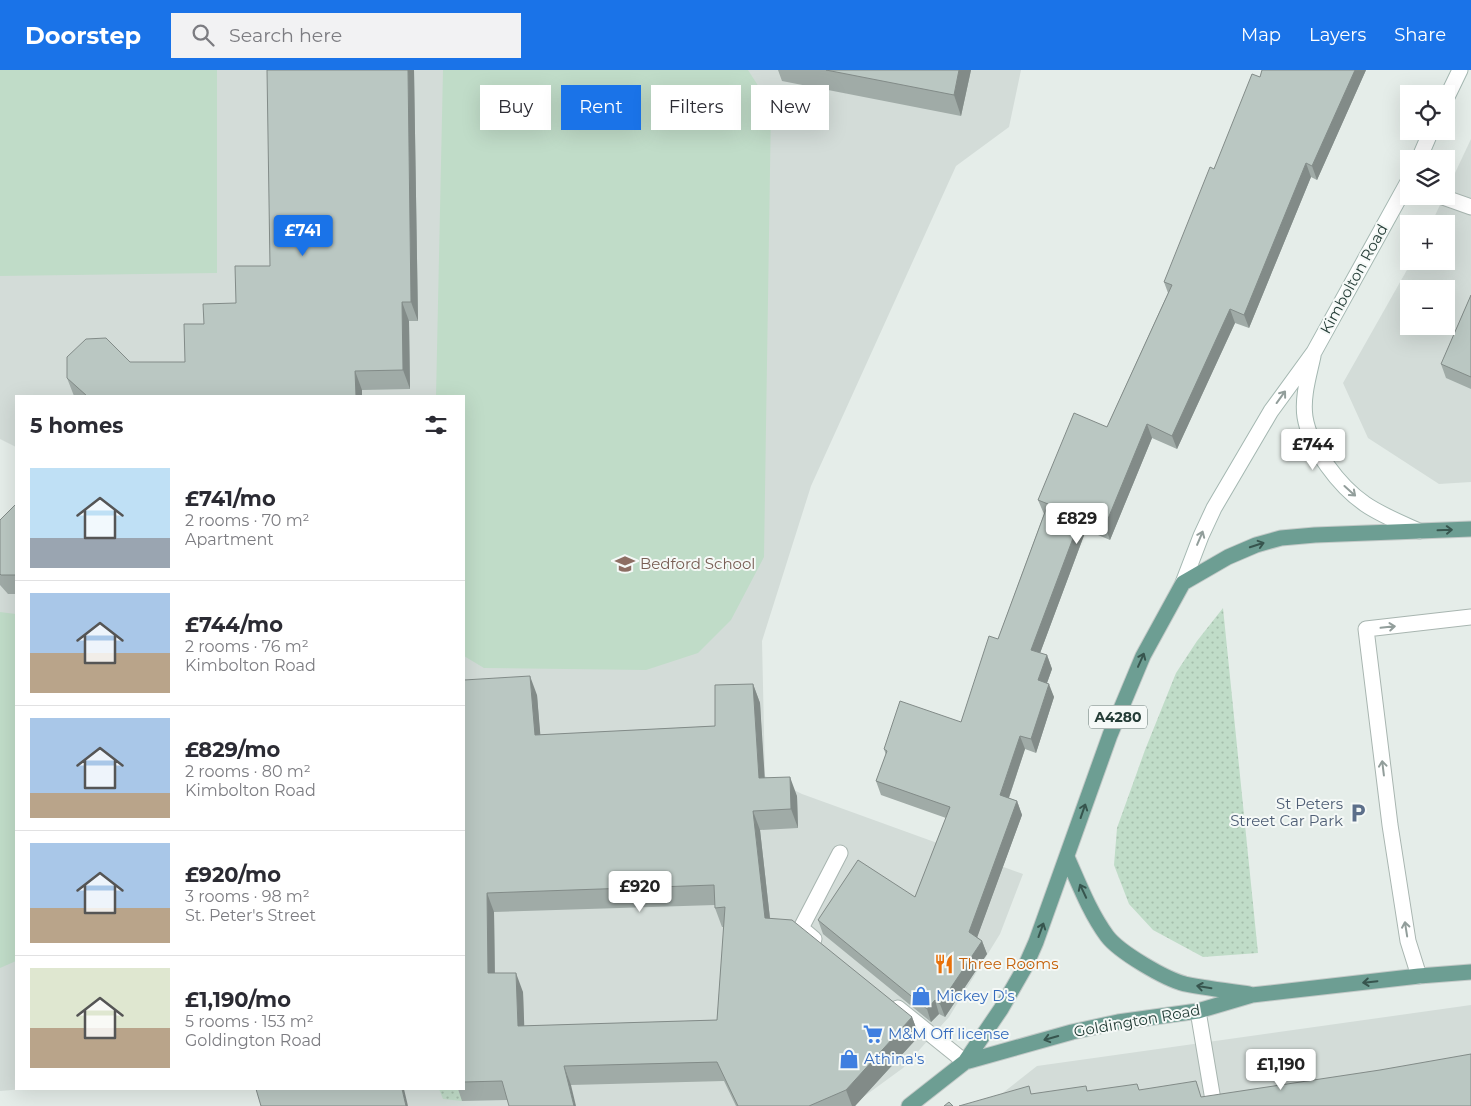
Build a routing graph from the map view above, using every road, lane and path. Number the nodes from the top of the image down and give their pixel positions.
1 (1460, 70) edge
2 (1453, 85) edge
3 (1400, 197) edge
4 (1455, 202) edge
5 (1471, 208) edge
6 (1314, 352) junction
7 (1471, 529) edge
8 (1419, 531) junction
9 (1183, 583) junction
10 (1471, 618) edge
11 (840, 853) dead end
12 (1067, 857) junction
13 (823, 946) edge
14 (1471, 972) edge
15 (1419, 976) junction
16 (1252, 995) junction
17 (890, 1001) edge
18 (1198, 1011) junction
19 (964, 1062) junction
20 (909, 1106) edge
21 (1214, 1106) edge

1 - 2 main road
3 - 6 main road, Kimbolton Road
4 - 5 main road
6 -> 8 main road, Kimbolton Road
9 -> 6 main road, Kimbolton Road
8 -> 7 main road
9 -> 8 main road
12 -> 9 main road, A4280
15 -> 10 main road
11 - 13 main road
16 -> 12 main road, Goldington Road
19 -> 12 main road, A4280
14 - 15 main road, Goldington Road / A4280
15 -> 16 main road, Goldington Road / A4280
16 - 18 main road, Goldington Road / A4280
17 - 19 main road
18 -> 19 main road, Goldington Road / A4280
18 - 21 main road
19 - 20 main road, A4280

